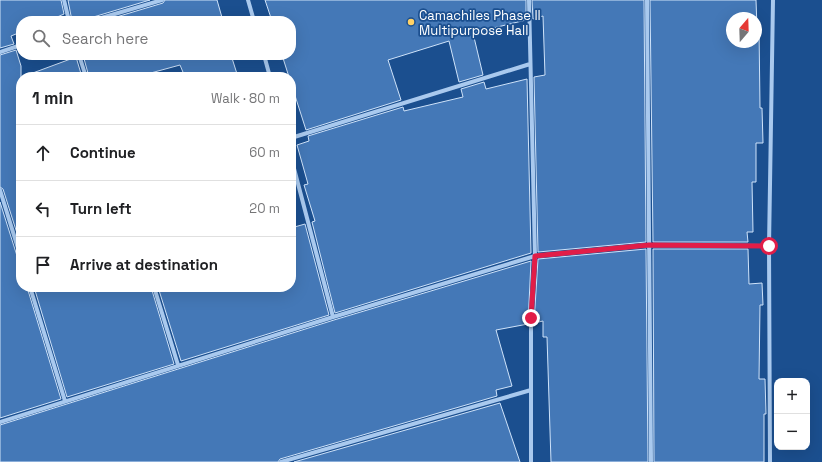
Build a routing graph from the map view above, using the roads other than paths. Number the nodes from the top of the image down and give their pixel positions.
1 (64, 0) edge
2 (162, 0) edge
3 (248, 0) edge
4 (528, 0) edge
5 (647, 0) edge
6 (773, 0) edge
7 (68, 16) edge
8 (108, 16) edge
9 (253, 16) edge
10 (16, 47) edge
11 (0, 52) edge
12 (81, 60) edge
13 (265, 60) edge
14 (530, 64) junction
15 (84, 72) edge
16 (269, 72) edge
17 (296, 136) edge
18 (296, 176) edge
19 (0, 190) edge
20 (16, 242) edge
21 (649, 245) junction
22 (769, 246) junction
23 (535, 256) junction
24 (32, 292) edge
25 (156, 292) edge
26 (333, 317) junction
27 (178, 365) junction
28 (531, 390) junction
29 (65, 401) junction
30 (0, 422) edge
31 (281, 462) edge
32 (531, 462) edge
33 (651, 462) edge
34 (770, 462) edge

1 - 7 street
2 - 8 street
3 - 9 street
4 - 14 street
5 - 21 street
6 - 22 street
10 - 11 street
12 - 15 street
13 - 16 street
14 - 17 street
14 - 23 street
18 - 26 street
19 - 20 street
21 - 22 street
21 - 23 street
21 - 33 street
22 - 34 street
23 - 26 street
23 - 28 street
24 - 29 street
25 - 27 street
26 - 27 street
27 - 29 street
28 - 31 street
28 - 32 street
29 - 30 street

